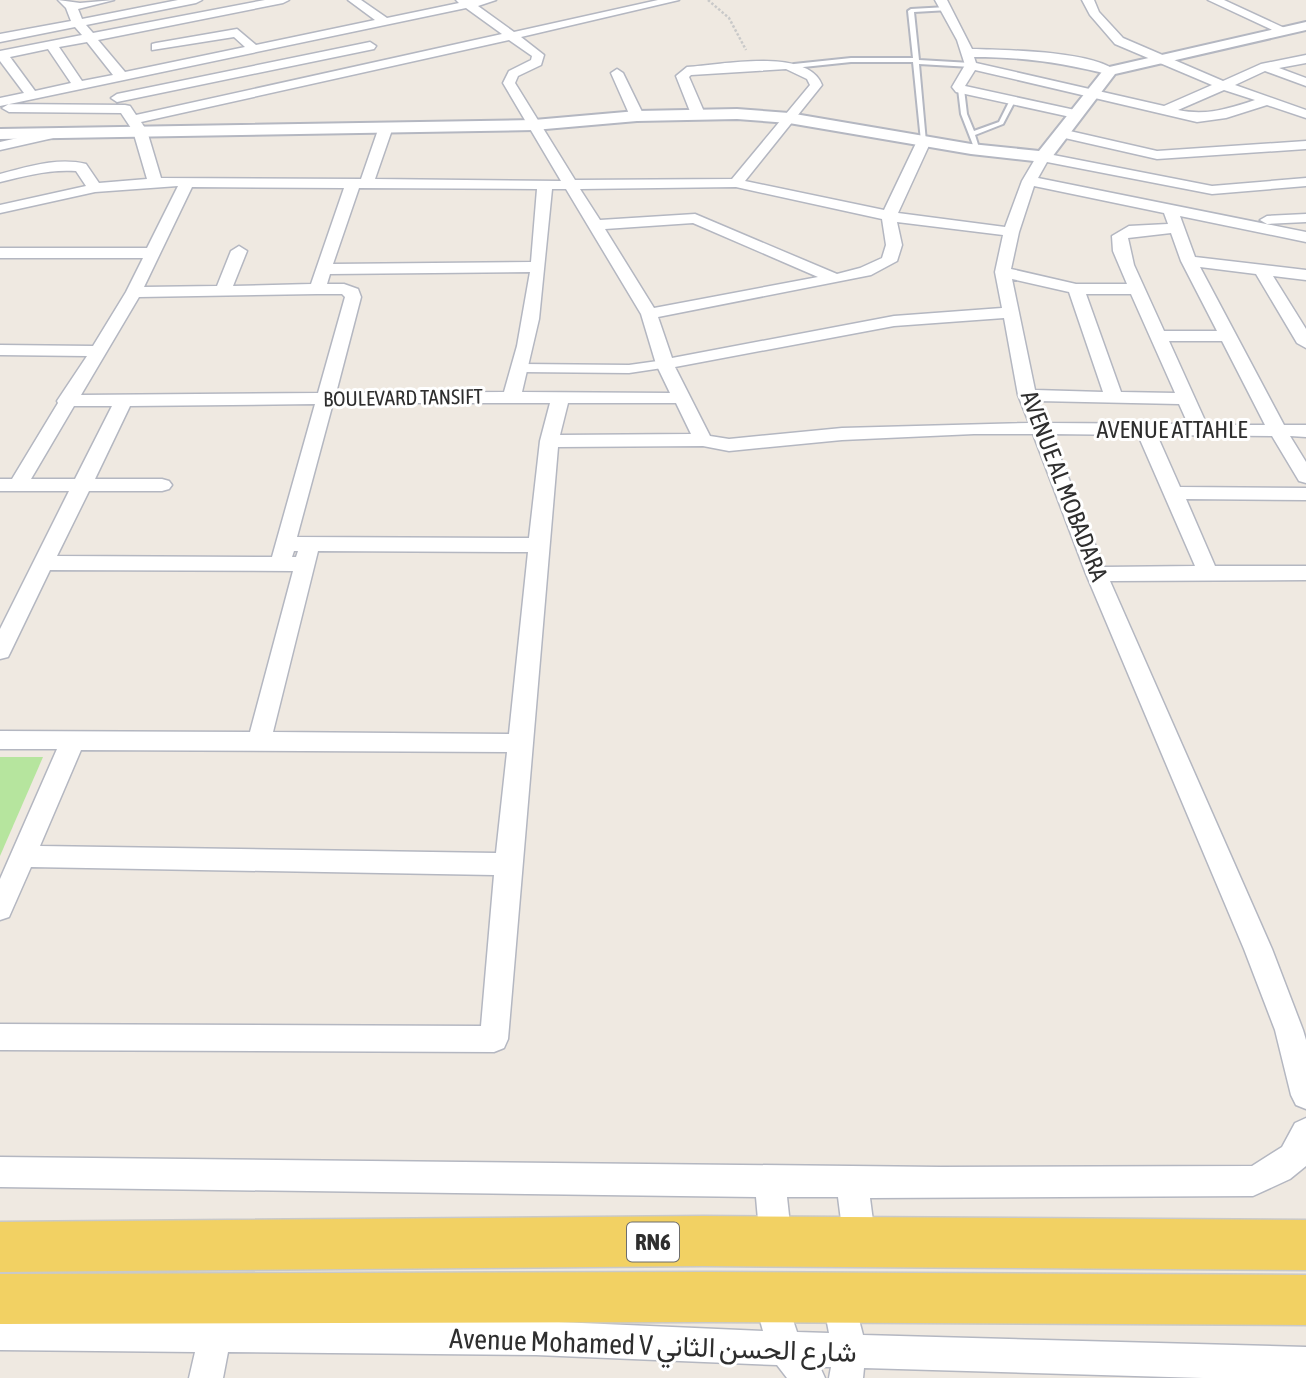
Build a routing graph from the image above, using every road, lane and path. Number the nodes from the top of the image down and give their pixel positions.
1 (108, 0) edge
2 (196, 0) edge
3 (283, 0) edge
4 (354, 0) edge
5 (491, 0) edge
6 (673, 0) edge
7 (708, 0) edge
8 (1090, 0) edge
9 (1214, 0) edge
10 (466, 2) edge
11 (68, 3) edge
12 (944, 5) edge
13 (385, 22) junction
14 (78, 23) junction
15 (1306, 26) edge
16 (1285, 31) junction
17 (509, 36) junction
18 (92, 37) junction
19 (0, 38) edge
20 (51, 45) junction
21 (370, 46) dead end
22 (156, 47) dead end
23 (253, 49) junction
24 (1, 55) edge
25 (969, 59) junction
26 (1306, 59) edge
27 (916, 61) junction
28 (1163, 61) junction
29 (753, 66) junction
30 (794, 66) junction
31 (1265, 67) junction
32 (1110, 71) junction
33 (617, 73) dead end
34 (121, 76) junction
35 (102, 79) junction
36 (1306, 82) edge
37 (1220, 84) junction
38 (78, 85) junction
39 (961, 89) junction
40 (1092, 93) junction
41 (32, 95) junction
42 (1269, 100) junction
43 (1012, 101) junction
44 (0, 103) edge
45 (20, 110) junction
46 (1164, 111) junction
47 (698, 114) junction
48 (1075, 114) junction
49 (1306, 114) edge
50 (129, 115) junction
51 (637, 116) junction
52 (789, 118) junction
53 (534, 125) junction
54 (386, 127) junction
55 (1061, 133) junction
56 (1, 138) edge
57 (924, 141) junction
58 (975, 142) junction
59 (1306, 145) edge
60 (1043, 157) junction
61 (0, 178) edge
62 (1029, 181) junction
63 (155, 182) junction
64 (187, 182) junction
65 (1306, 182) edge
66 (360, 183) junction
67 (736, 183) junction
68 (572, 184) junction
69 (545, 185) junction
70 (1273, 185) junction
71 (95, 188) junction
72 (0, 209) edge
73 (1170, 210) junction
74 (889, 216) junction
75 (1306, 218) edge
76 (1228, 222) junction
77 (596, 225) junction
78 (1176, 228) junction
79 (1011, 232) junction
80 (1306, 237) edge
81 (239, 251) dead end
82 (0, 253) edge
83 (153, 253) junction
84 (1189, 261) junction
85 (538, 267) junction
86 (1260, 268) junction
87 (325, 269) junction
88 (1003, 272) junction
89 (1306, 275) edge
90 (835, 279) junction
91 (317, 289) junction
92 (1076, 289) junction
93 (1137, 289) junction
94 (223, 290) junction
95 (134, 292) junction
96 (1012, 312) junction
97 (649, 314) junction
98 (1159, 336) junction
99 (1229, 336) junction
100 (1306, 343) edge
101 (0, 350) edge
102 (96, 351) junction
103 (665, 364) junction
104 (522, 368) junction
105 (1027, 395) junction
106 (561, 396) junction
107 (511, 397) junction
108 (1086, 397) junction
109 (324, 398) junction
110 (682, 398) junction
111 (1114, 398) junction
112 (1185, 398) junction
113 (124, 400) junction
114 (66, 401) junction
115 (1038, 429) junction
116 (1099, 429) junction
117 (1146, 429) junction
118 (1200, 430) junction
119 (1277, 430) junction
120 (1306, 430) edge
121 (549, 440) junction
122 (703, 440) junction
123 (1306, 477) edge
124 (9, 485) edge
125 (84, 485) junction
126 (162, 485) dead end
127 (1173, 493) junction
128 (1306, 494) edge
129 (539, 545) junction
130 (282, 554) junction
131 (308, 554) junction
132 (44, 563) junction
133 (1208, 573) junction
134 (1306, 573) edge
135 (1096, 574) junction
136 (0, 651) edge
137 (0, 740) edge
138 (73, 741) junction
139 (259, 742) junction
140 (521, 743) junction
141 (22, 856) junction
142 (508, 864) junction
143 (0, 909) edge
144 (0, 1037) edge
145 (1306, 1095) edge
146 (1306, 1133) edge
147 (1278, 1169) joint
148 (0, 1172) edge
149 (770, 1181) junction
150 (852, 1182) junction
151 (776, 1243) junction
152 (860, 1244) junction
153 (1306, 1245) edge
154 (0, 1247) edge
155 (838, 1297) junction
156 (0, 1299) edge
157 (770, 1299) junction
158 (1306, 1300) edge
159 (0, 1333) edge
160 (215, 1335) junction
161 (785, 1348) junction
162 (848, 1364) edge
163 (1306, 1364) edge
164 (205, 1378) edge
165 (808, 1378) edge

1 - 11 street
2 - 14 street
3 - 18 street
4 - 13 street
5 - 10 street
6 - 17 street
7 - 29 path
8 - 28 street
9 - 16 street
10 - 13 street
10 - 17 street
11 - 14 street
12 - 25 street
12 - 27 lane
13 - 23 street
14 - 18 street
14 - 19 street
15 - 16 street
16 - 28 street
17 - 50 street
17 - 53 street
18 - 20 street
18 - 34 street
20 - 24 street
20 - 38 street
21 - 50 street
22 - 23 street
23 - 34 street
24 - 41 street
25 - 27 lane
25 - 32 street
25 - 39 street
25 - 40 street
26 - 31 street
27 - 30 lane
27 - 57 lane
28 - 32 street
28 - 37 street
29 - 30 street
29 - 47 street
30 - 52 street
31 - 36 street
31 - 37 street
32 - 40 street, AVENUE AL MOBADARA
33 - 51 street
34 - 35 street
35 - 38 street
35 - 50 street
37 - 42 street
37 - 46 street
38 - 41 street
39 - 43 street
39 - 58 lane
40 - 46 street
40 - 48 street, AVENUE AL MOBADARA
41 - 44 street
42 - 46 street
42 - 49 street
43 - 48 street
43 - 58 lane
44 - 45 street
45 - 50 street
45 - 56 street
47 - 51 street
47 - 52 street
48 - 55 street, AVENUE AL MOBADARA
50 - 54 street
50 - 56 street
50 - 63 street
51 - 53 street
52 - 57 street
52 - 67 street
53 - 54 street
53 - 68 street
54 - 66 street
55 - 59 street
55 - 60 street, AVENUE AL MOBADARA
57 - 58 street
57 - 74 street
58 - 60 street
60 - 62 street, AVENUE AL MOBADARA
60 - 70 street
61 - 71 street
62 - 73 street
62 - 79 street, AVENUE AL MOBADARA
63 - 64 street
63 - 71 street
64 - 66 street
64 - 83 street
65 - 70 street
66 - 69 street
66 - 87 street
67 - 68 street
67 - 74 street
68 - 69 street
68 - 77 street
69 - 85 street
70 - 75 street
71 - 72 street
73 - 76 street
73 - 78 street
74 - 79 street
74 - 90 street
75 - 76 street
76 - 80 street
77 - 90 street
77 - 97 street
78 - 84 street
78 - 93 street
79 - 88 street, AVENUE AL MOBADARA
81 - 94 street
82 - 83 street
83 - 95 street
84 - 86 street
84 - 99 street
85 - 87 street
85 - 104 street
86 - 89 street
86 - 100 street
87 - 91 street
88 - 92 street
88 - 96 street, AVENUE AL MOBADARA
90 - 97 street
91 - 94 street
91 - 109 street
92 - 93 street
92 - 111 street
93 - 98 street
94 - 95 street
95 - 102 street
96 - 103 street
96 - 105 street, AVENUE AL MOBADARA
97 - 103 street
98 - 99 street
98 - 112 street
99 - 119 street
101 - 102 street
102 - 114 street
103 - 104 street
103 - 110 street
104 - 107 street
105 - 108 street
105 - 115 street, AVENUE AL MOBADARA
106 - 107 street, BOULEVARD TANSIFT
106 - 110 street, BOULEVARD TANSIFT
106 - 121 street
107 - 109 street, BOULEVARD TANSIFT
108 - 111 street
108 - 116 street
109 - 113 street, BOULEVARD TANSIFT
109 - 130 street
110 - 122 street
111 - 112 street
112 - 118 street
113 - 114 street
113 - 125 street
114 - 124 street
115 - 116 street, AVENUE ATTAHLE
115 - 122 street, AVENUE ATTAHLE
115 - 135 street, AVENUE AL MOBADARA
116 - 117 street, AVENUE ATTAHLE
117 - 118 street, AVENUE ATTAHLE
117 - 127 street
118 - 119 street, AVENUE ATTAHLE
119 - 120 street, AVENUE ATTAHLE
119 - 123 street
121 - 122 street, AVENUE ATTAHLE
121 - 129 street
124 - 125 street
125 - 126 street
125 - 132 street
127 - 128 street
127 - 133 street
129 - 131 street
129 - 140 street
130 - 131 street
130 - 132 street
131 - 139 street
132 - 136 street
133 - 134 street
133 - 135 street
135 - 145 street, AVENUE AL MOBADARA
137 - 138 street
138 - 139 street
138 - 141 street
139 - 140 street
140 - 142 street
141 - 142 street
141 - 143 street
142 - 144 street
146 - 147 street
147 - 150 street
148 - 149 street
149 - 150 street
149 - 151 street
150 - 152 street
151 - 152 main road, RN6
151 - 154 main road, RN6
152 - 153 main road, RN6
155 - 157 main road, RN6
155 - 158 main road, RN6
155 - 162 street
156 - 157 main road, RN6
157 - 161 street
159 - 160 street, Avenue Mohamed V شارع الحسن الثاني
160 - 161 street, Avenue Mohamed V شارع الحسن الثاني
160 - 164 street
161 - 162 street, Avenue Mohamed V شارع الحسن الثاني
161 - 165 street
162 - 163 street, Avenue Mohamed V شارع الحسن الثاني

